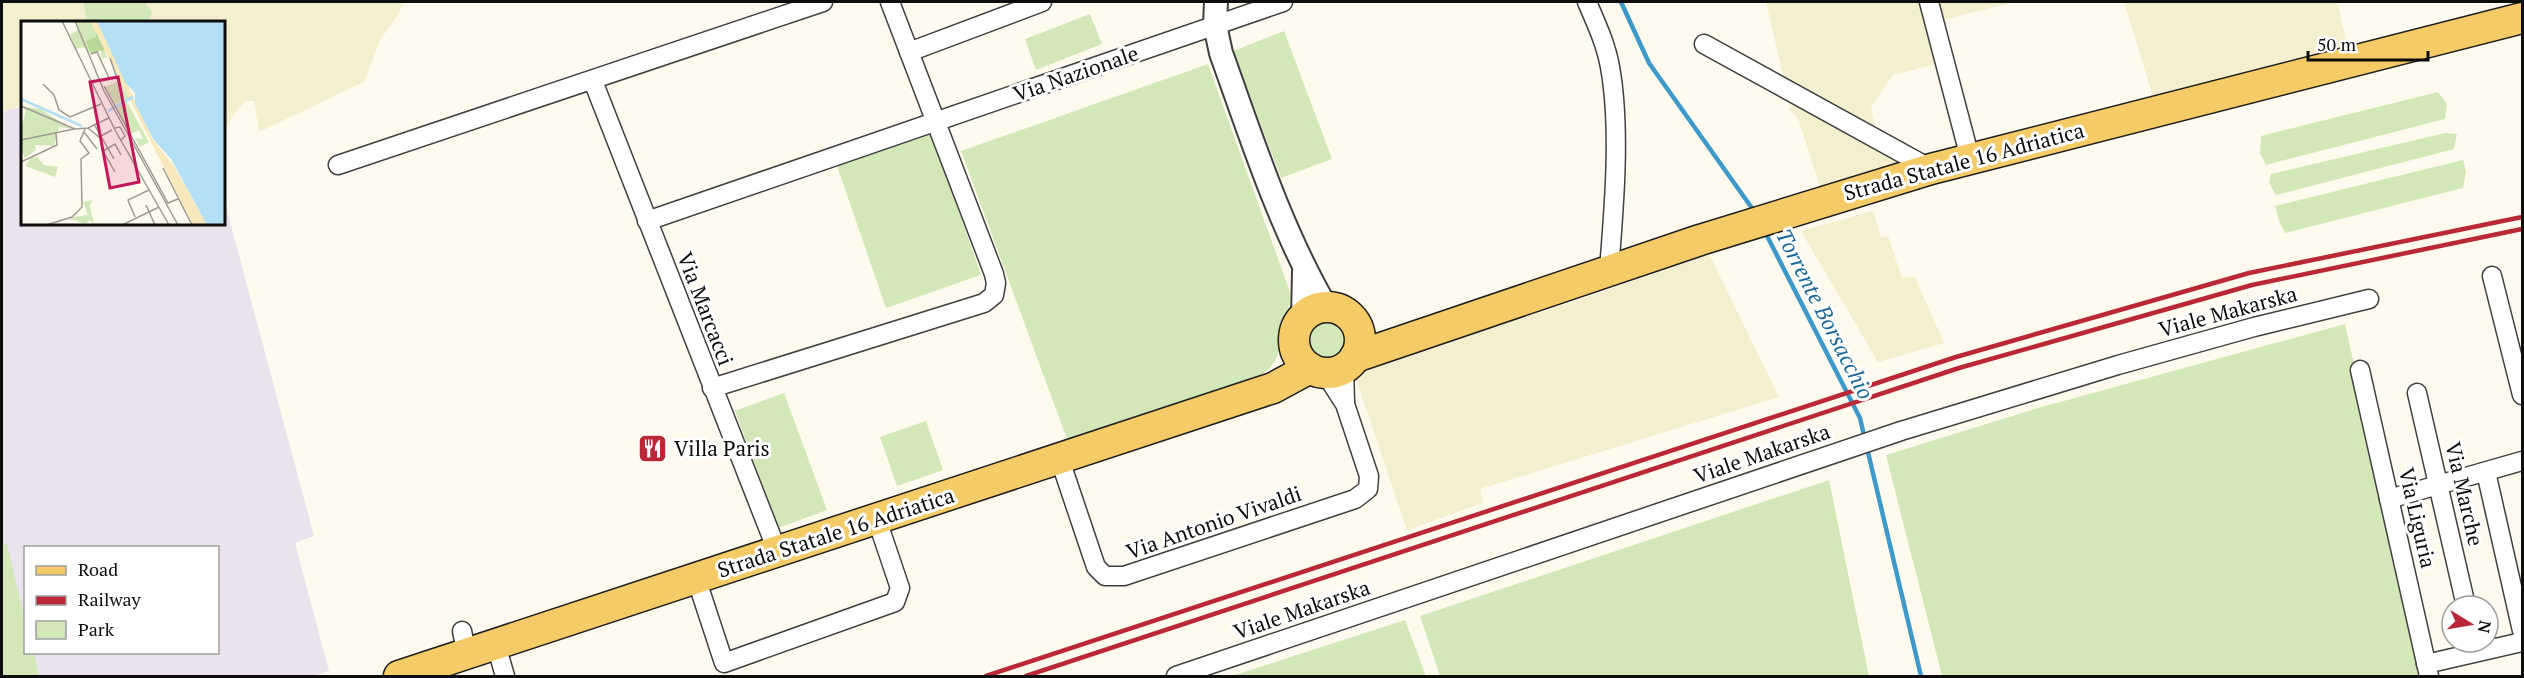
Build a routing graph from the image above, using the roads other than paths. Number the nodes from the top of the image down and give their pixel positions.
1 (823, 2) edge
2 (890, 2) edge
3 (1042, 2) edge
4 (1216, 2) edge
5 (1283, 2) edge
6 (1587, 2) edge
7 (1929, 2) edge
8 (2523, 18) edge
9 (1215, 25) junction
10 (1704, 44) dead end
11 (909, 52) junction
12 (593, 81) junction
13 (937, 123) junction
14 (1970, 158) junction
15 (338, 165) dead end
16 (1931, 169) junction
17 (647, 222) junction
18 (1609, 270) junction
19 (2492, 276) dead end
20 (2369, 299) dead end
21 (1314, 313) junction
22 (1355, 322) junction
23 (1414, 338) junction
24 (1326, 364) junction
25 (2360, 370) dead end
26 (712, 388) junction
27 (2416, 393) dead end
28 (2523, 395) edge
29 (1060, 460) junction
30 (2523, 461) edge
31 (2486, 472) junction
32 (2439, 485) junction
33 (2389, 499) junction
34 (877, 520) junction
35 (778, 553) junction
36 (696, 578) junction
37 (2463, 594) edge
38 (2523, 631) edge
39 (2523, 642) edge
40 (2500, 644) edge
41 (496, 645) junction
42 (2461, 654) edge
43 (726, 670) edge
44 (2427, 670) edge
45 (399, 676) edge
46 (505, 676) edge
47 (1176, 676) edge

1 - 12 street
2 - 11 street
3 - 11 street
4 - 9 street
5 - 9 street, Via Nazionale
6 - 18 street
7 - 14 street
8 - 14 main road, Strada Statale 16 Adriatica
9 - 13 street, Via Nazionale
9 - 21 street
10 - 16 street
11 - 13 street
12 - 15 street
12 - 17 street, Via Marcacci
13 - 17 street, Via Nazionale
13 - 26 street
14 - 16 main road, Strada Statale 16 Adriatica
16 - 18 main road, Strada Statale 16 Adriatica
17 - 26 street, Via Marcacci
18 - 23 main road, Strada Statale 16 Adriatica
19 - 28 street
20 - 47 street, Viale Makarska
21 - 22 main road
21 - 24 main road
22 - 23 main road
22 - 24 main road
23 - 24 main road, Strada Statale 16 Adriatica
24 - 29 main road, Strada Statale 16 Adriatica
24 - 29 street, Via Antonio Vivaldi
25 - 33 street, Via Liguria
26 - 35 street, Via Marcacci
27 - 32 street, Via Marche
29 - 34 main road, Strada Statale 16 Adriatica
30 - 31 street
31 - 32 street
31 - 38 street
32 - 33 street
32 - 37 street, Via Marche
33 - 44 street, Via Liguria
34 - 35 main road, Strada Statale 16 Adriatica
34 - 43 street
35 - 36 main road, Strada Statale 16 Adriatica
36 - 41 main road, Strada Statale 16 Adriatica
36 - 43 street
39 - 40 street
41 - 45 main road, Strada Statale 16 Adriatica
41 - 46 street
42 - 44 street

